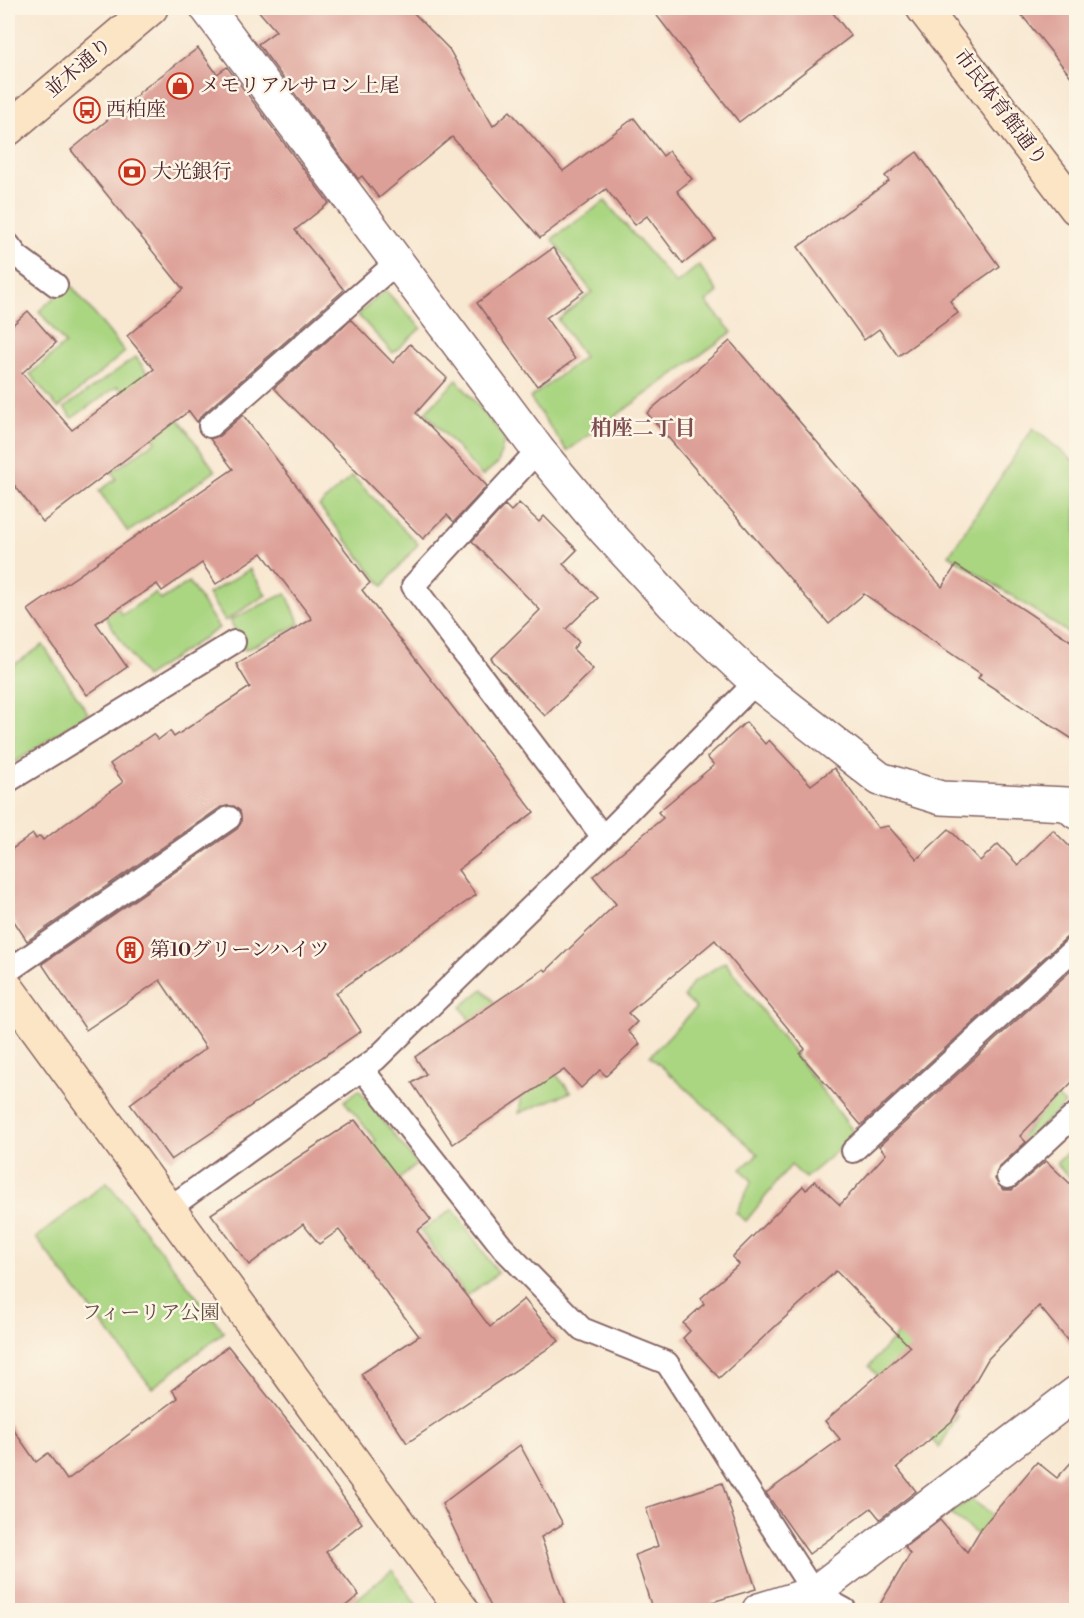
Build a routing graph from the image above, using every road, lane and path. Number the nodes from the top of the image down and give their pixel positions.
1 (151, 8) edge
2 (207, 8) edge
3 (923, 8) edge
4 (8, 129) edge
5 (1077, 208) edge
6 (8, 244) edge
7 (397, 262) junction
8 (56, 285) dead end
9 (210, 426) dead end
10 (538, 450) junction
11 (234, 642) dead end
12 (756, 682) junction
13 (8, 781) edge
14 (1077, 812) edge
15 (229, 818) dead end
16 (603, 837) junction
17 (1077, 947) edge
18 (8, 971) edge
19 (8, 988) edge
20 (362, 1069) junction
21 (1077, 1114) edge
22 (853, 1151) dead end
23 (1008, 1177) dead end
24 (168, 1209) junction
25 (1077, 1393) edge
26 (814, 1593) junction
27 (462, 1611) edge
28 (759, 1611) edge
29 (845, 1611) edge

1 - 4 street, 並木通り
2 - 7 street
3 - 5 street, 市民体育館通り
6 - 8 lane
7 - 9 lane
7 - 10 street
10 - 12 street
10 - 16 lane
11 - 13 lane
12 - 14 street
12 - 16 lane
15 - 18 lane
16 - 20 lane
17 - 22 lane
19 - 24 street
20 - 24 lane
20 - 26 lane
21 - 23 lane
24 - 27 street
25 - 26 street
26 - 28 street
26 - 29 lane

